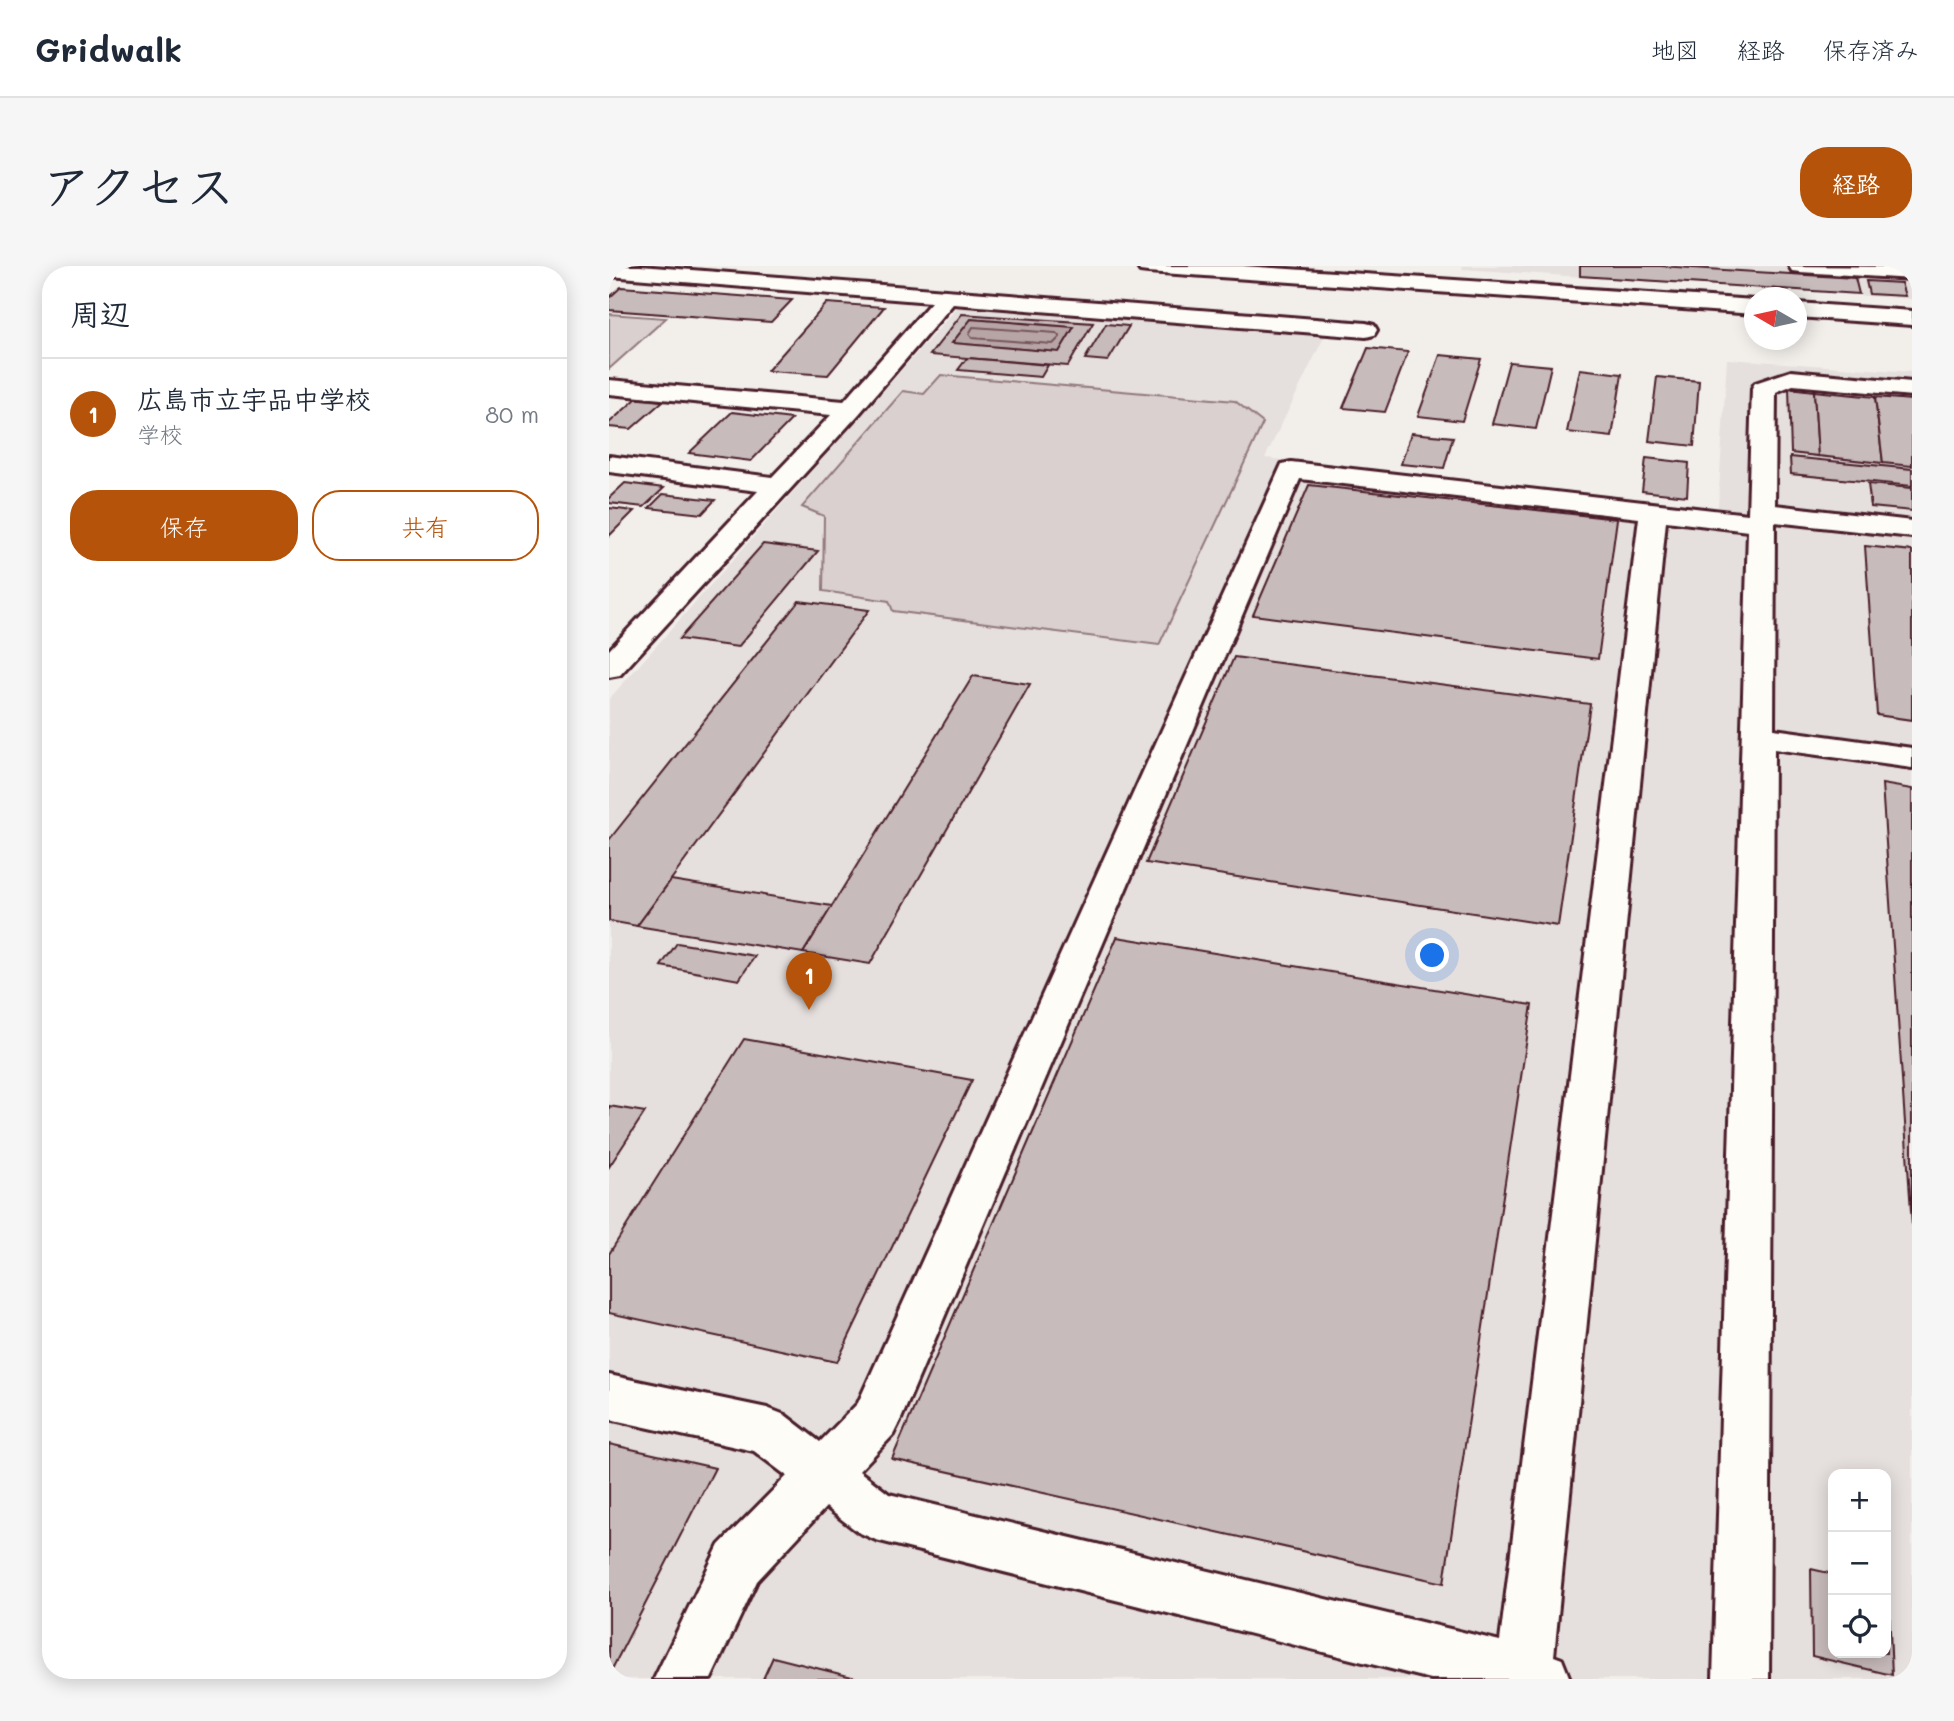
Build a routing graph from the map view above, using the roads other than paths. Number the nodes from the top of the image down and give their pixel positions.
1 (1149, 266) edge
2 (1800, 266) edge
3 (609, 270) edge
4 (1912, 273) edge
5 (1442, 276) edge
6 (948, 296) junction
7 (1744, 306) edge
8 (1807, 311) edge
9 (1912, 318) edge
10 (1366, 330) dead end
11 (609, 387) edge
12 (1912, 389) edge
13 (850, 409) junction
14 (609, 464) edge
15 (778, 486) junction
16 (1653, 511) junction
17 (1762, 518) junction
18 (1912, 529) edge
19 (609, 668) edge
20 (1758, 737) junction
21 (1912, 758) edge
22 (609, 1396) edge
23 (823, 1474) junction
24 (1533, 1677) edge
25 (683, 1679) edge
26 (1741, 1679) edge

1 - 5 street
2 - 4 street
3 - 6 street
5 - 7 street
6 - 10 street
6 - 13 street
8 - 9 street
11 - 13 street
12 - 17 street
13 - 15 street
14 - 15 street
15 - 19 street
16 - 17 street
16 - 23 street
16 - 24 street
17 - 18 street
17 - 20 street
20 - 21 street
20 - 26 street
22 - 23 street
23 - 24 street
23 - 25 street

